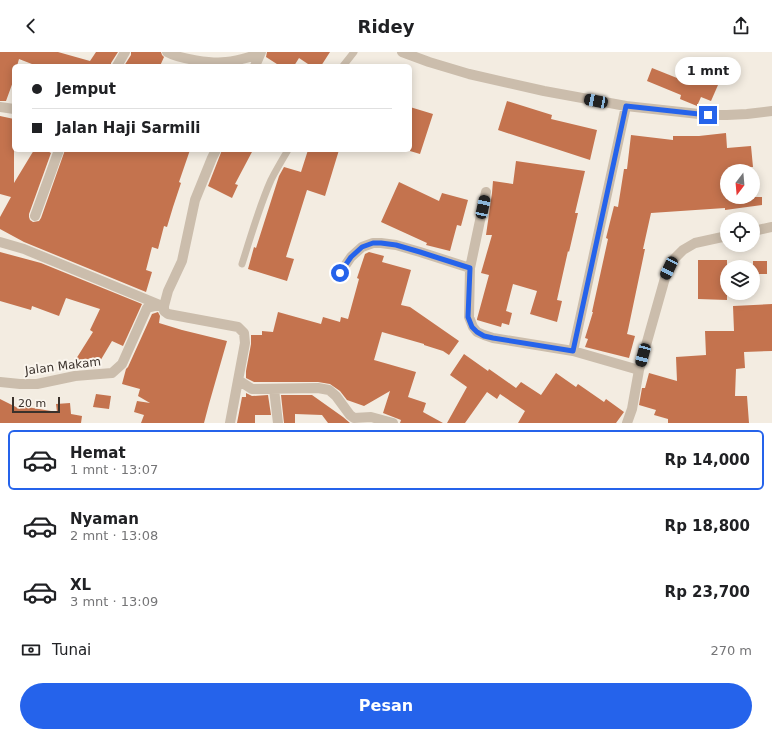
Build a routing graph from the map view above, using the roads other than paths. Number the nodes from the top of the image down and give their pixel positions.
1 (125, 52) edge
2 (167, 52) edge
3 (354, 52) edge
4 (402, 52) edge
5 (261, 53) edge
6 (118, 64) edge
7 (256, 64) edge
8 (345, 64) edge
9 (626, 106) junction
10 (0, 107) edge
11 (12, 109) edge
12 (772, 111) edge
13 (58, 152) edge
14 (215, 152) edge
15 (287, 152) edge
16 (486, 192) dead end
17 (35, 216) dead end
18 (772, 227) edge
19 (760, 230) edge
20 (720, 238) edge
21 (0, 242) edge
22 (242, 264) dead end
23 (470, 268) junction
24 (340, 273) dead end
25 (162, 306) junction
26 (573, 351) junction
27 (639, 370) junction
28 (238, 380) junction
29 (0, 382) edge
30 (274, 389) junction
31 (359, 421) edge
32 (230, 423) edge
33 (278, 423) edge
34 (393, 423) edge
35 (627, 423) edge

1 - 6 street
2 - 5 street
3 - 8 lane
4 - 9 street
5 - 7 street
9 - 12 street
9 - 26 street
10 - 11 street
13 - 17 street
14 - 25 street
15 - 22 lane
16 - 23 street
18 - 19 street
20 - 27 street
21 - 25 street
23 - 24 street
23 - 26 street
25 - 28 street
25 - 29 street, Jalan Makam
26 - 27 street
27 - 35 street
28 - 30 street
28 - 32 street
30 - 31 street
30 - 33 street
31 - 34 street

